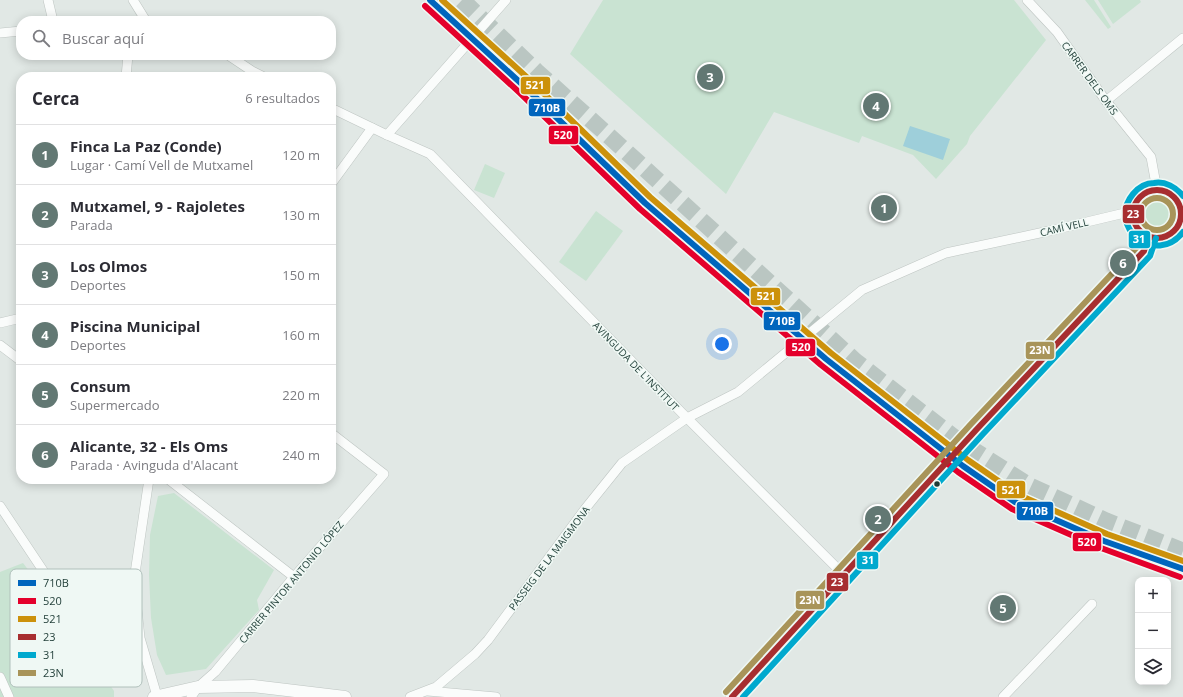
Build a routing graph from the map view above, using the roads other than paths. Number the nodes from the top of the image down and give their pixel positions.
1 (48, 0) edge
2 (133, 0) edge
3 (506, 0) edge
4 (1027, 0) edge
5 (52, 16) edge
6 (143, 16) edge
7 (16, 31) edge
8 (0, 33) edge
9 (1183, 38) edge
10 (128, 60) edge
11 (236, 60) edge
12 (126, 72) edge
13 (254, 72) edge
14 (1106, 101) junction
15 (336, 110) edge
16 (372, 128) junction
17 (386, 135) junction
18 (336, 177) edge
19 (1157, 190) junction
20 (1181, 203) edge
21 (1133, 211) junction
22 (1181, 223) edge
23 (1148, 236) junction
24 (16, 319) edge
25 (0, 323) edge
26 (0, 344) edge
27 (16, 357) edge
28 (687, 418) junction
29 (336, 437) edge
30 (148, 484) edge
31 (174, 484) edge
32 (0, 506) edge
33 (42, 569) edge
34 (136, 569) edge
35 (844, 575) junction
36 (294, 577) junction
37 (1092, 604) dead end
38 (142, 645) edge
39 (0, 677) edge
40 (426, 691) junction
41 (194, 692) edge
42 (9, 697) edge
43 (156, 697) edge
44 (345, 697) edge
45 (410, 697) edge
46 (496, 697) edge
47 (732, 697) edge
48 (1003, 697) edge

1 - 5 street
2 - 6 street
3 - 17 street
4 - 14 street, CARRER DELS OMS
7 - 8 street
9 - 14 street
10 - 12 street
11 - 13 street
14 - 19 street, CARRER DELS OMS
15 - 16 street
16 - 17 street
16 - 18 street
17 - 28 street, AVINGUDA DE L'INSTITUT
19 - 20 street
19 - 21 street
20 - 22 street
21 - 23 street
21 - 28 street, CAMÍ VELL
22 - 23 street
23 - 35 street
24 - 25 street
26 - 27 street
28 - 35 street, AVINGUDA DE L'INSTITUT
28 - 40 street, PASSEIG DE LA MAIGMONA
29 - 36 street, CARRER PINTOR ANTONIO LÓPEZ
30 - 34 street
31 - 36 street
32 - 33 street
35 - 47 street
36 - 41 street, CARRER PINTOR ANTONIO LÓPEZ
37 - 48 street
38 - 43 street
39 - 42 street
40 - 45 street, PASSEIG DE LA MAIGMONA
40 - 46 street
41 - 43 street
41 - 44 street

